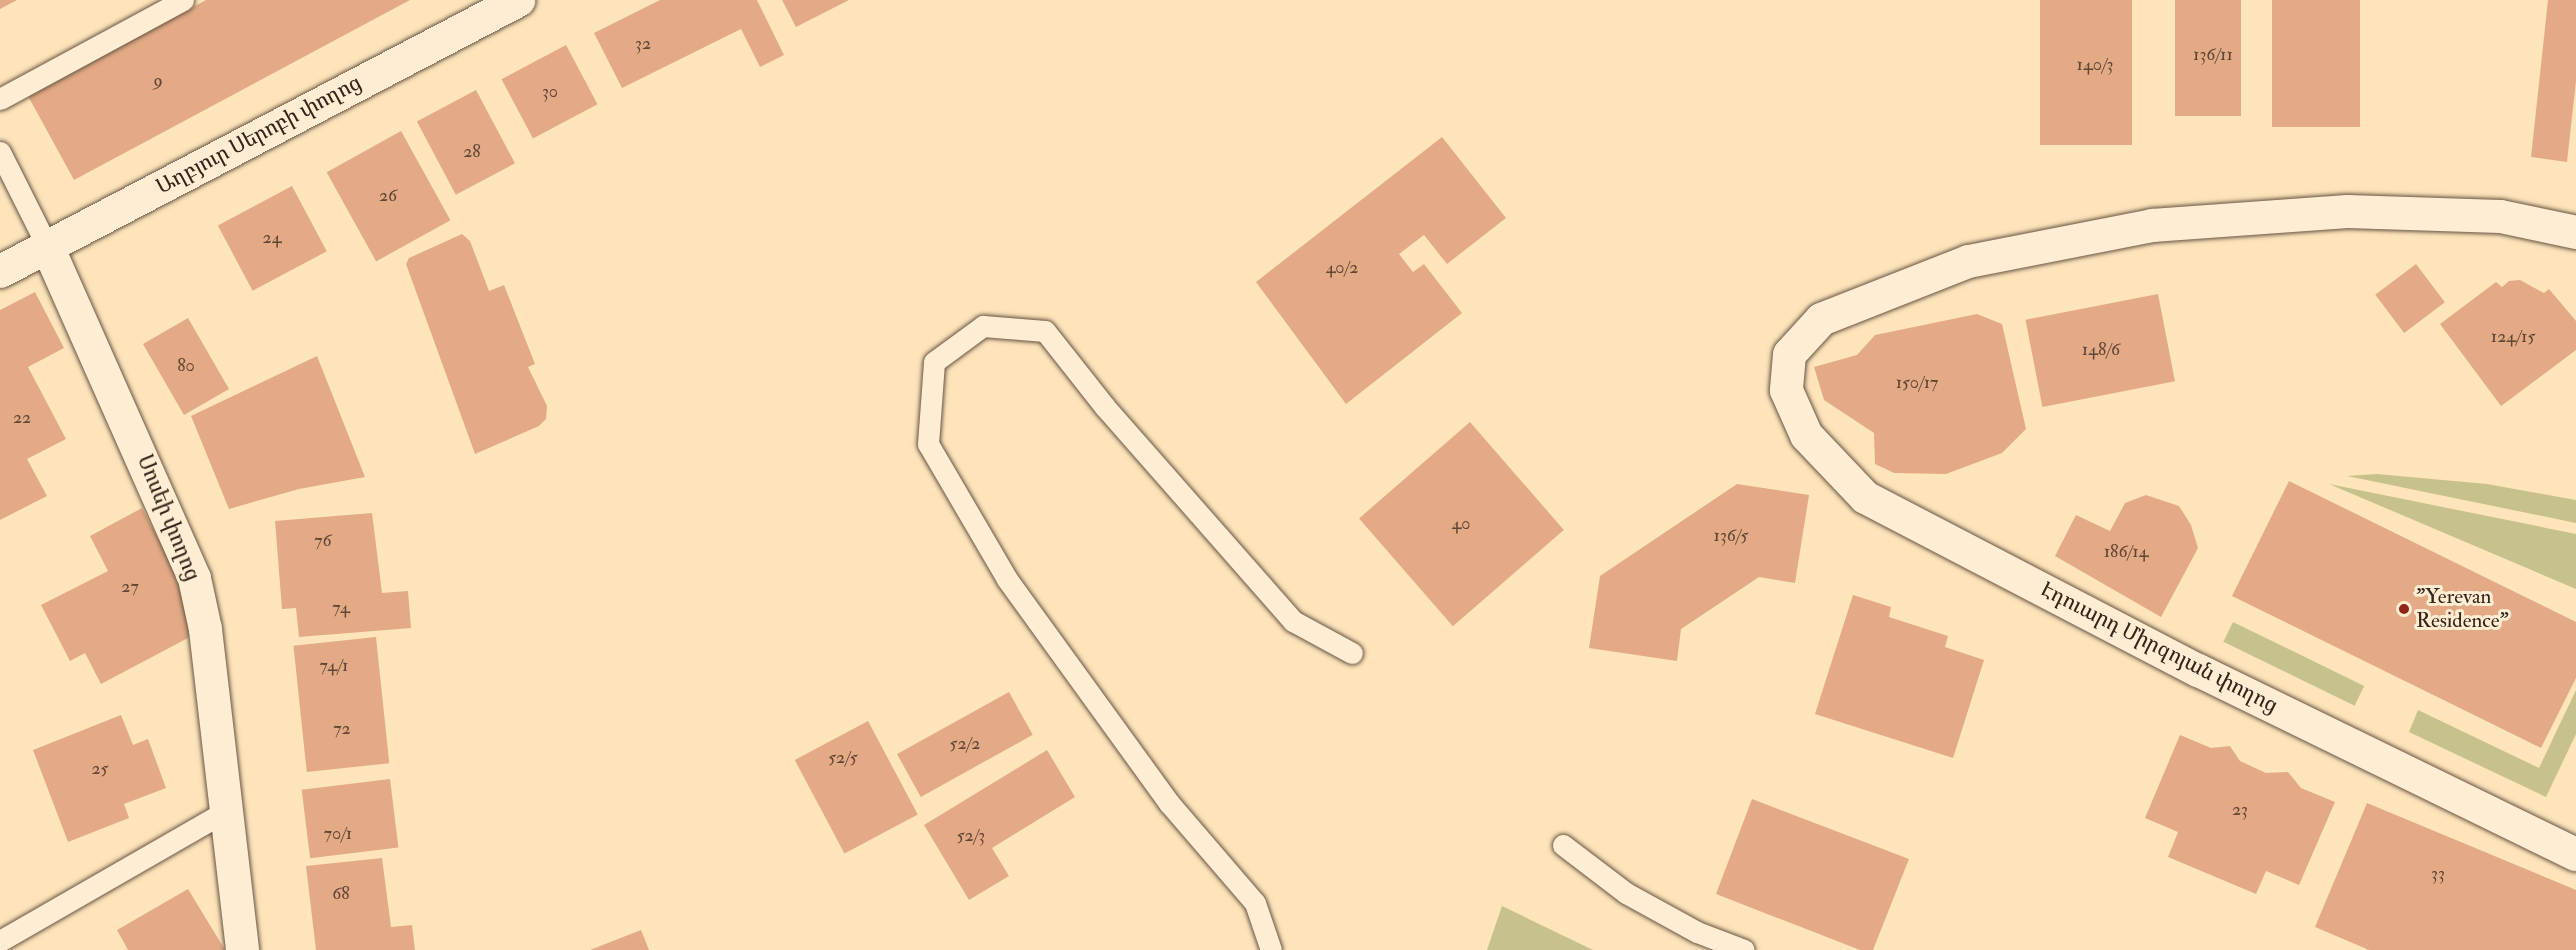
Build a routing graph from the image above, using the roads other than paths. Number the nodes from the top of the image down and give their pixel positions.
1 (183, 0) edge
2 (506, 3) edge
3 (0, 99) edge
4 (0, 152) edge
5 (2576, 232) edge
6 (47, 246) junction
7 (0, 271) edge
8 (1352, 653) dead end
9 (224, 812) junction
10 (1563, 845) dead end
11 (2576, 855) edge
12 (0, 941) edge
13 (242, 950) edge
14 (1270, 950) edge
15 (1744, 950) edge

1 - 3 lane
2 - 6 street, Աղբյուր Սերոբի փողոց
4 - 6 lane
5 - 11 street, Էդուարդ Միրզոյան փողոց
6 - 7 street, Աղբյուր Սերոբի փողոց
6 - 9 street, Սոսեի փողոց
8 - 14 lane
9 - 12 lane
9 - 13 street, Սոսեի փողոց
10 - 15 lane

